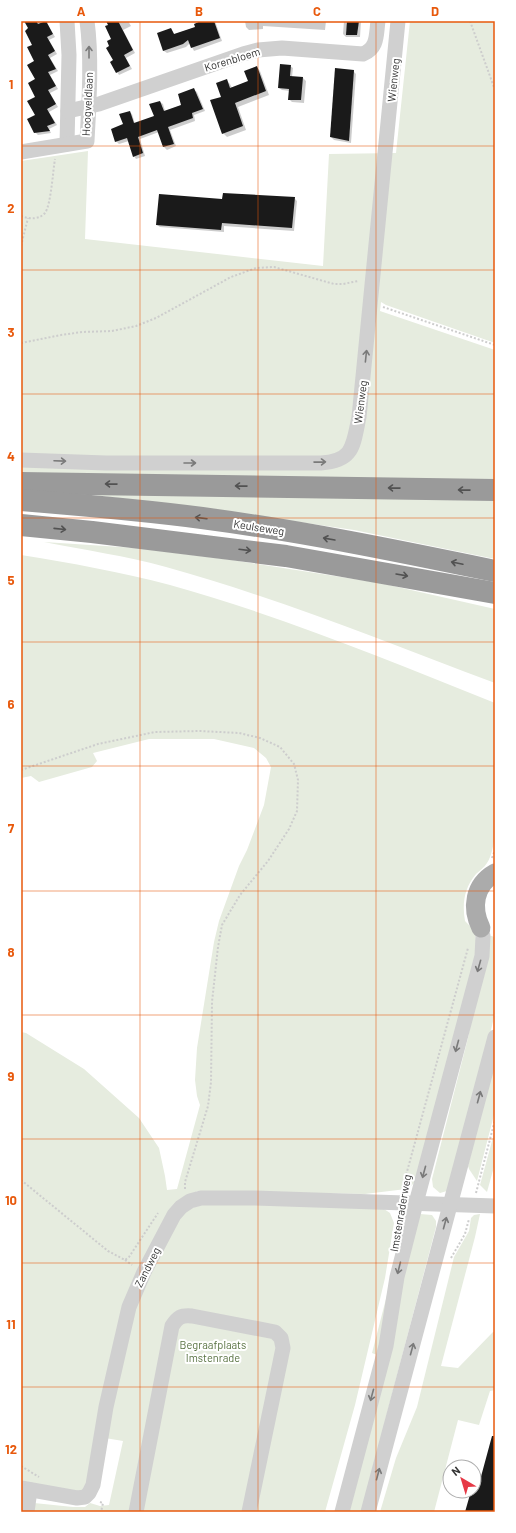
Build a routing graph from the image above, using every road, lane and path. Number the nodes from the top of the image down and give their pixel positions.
1 (67, 21) edge
2 (87, 21) edge
3 (378, 21) edge
4 (398, 21) edge
5 (470, 21) edge
6 (495, 90) edge
7 (89, 106) junction
8 (68, 111) junction
9 (62, 146) junction
10 (21, 152) edge
11 (21, 216) edge
12 (28, 218) junction
13 (21, 246) edge
14 (373, 278) junction
15 (21, 282) edge
16 (21, 298) edge
17 (371, 303) junction
18 (21, 343) edge
19 (495, 345) edge
20 (21, 460) edge
21 (21, 483) edge
22 (495, 490) edge
23 (21, 500) edge
24 (21, 525) edge
25 (495, 571) edge
26 (495, 593) edge
27 (21, 770) edge
28 (495, 873) edge
29 (495, 886) edge
30 (488, 930) edge
31 (469, 945) dead end
32 (495, 1037) edge
33 (495, 1120) edge
34 (21, 1180) edge
35 (190, 1202) junction
36 (416, 1203) junction
37 (400, 1204) junction
38 (451, 1204) junction
39 (473, 1205) junction
40 (495, 1206) edge
41 (160, 1210) dead end
42 (26, 1489) edge
43 (27, 1512) edge
44 (136, 1512) edge
45 (249, 1512) edge
46 (342, 1512) edge
47 (368, 1512) edge

1 - 8 street, Hoogveldlaan
7 -> 2 street, Hoogveldlaan
3 - 7 street, Korenbloem
4 - 14 street, Wienweg
5 - 6 path
7 - 8 street, Korenbloem
7 - 9 street, Hoogveldlaan
8 - 9 street, Hoogveldlaan
9 - 10 street
9 - 12 path
11 - 12 path
12 - 13 path
14 - 17 street, Wienweg
14 - 18 path
15 - 16 path
17 - 19 path
20 -> 17 street, Wienweg
22 -> 21 highway
25 -> 23 highway, Keulseweg
24 -> 26 highway
27 - 35 path
28 - 30 main road
29 - 30 main road
30 -> 36 street, Imstenraderweg
31 - 37 path, Imstenraderweg
38 -> 32 street
33 - 39 path
34 - 41 path
35 - 37 street, Zandweg
35 - 42 street, Zandweg
36 - 37 street, Zandweg
36 - 38 street, Zandweg
36 -> 46 street, Imstenraderweg
38 - 39 street, Zandweg
47 -> 38 street
39 - 40 street, Zandweg
42 - 43 street
44 - 45 street

